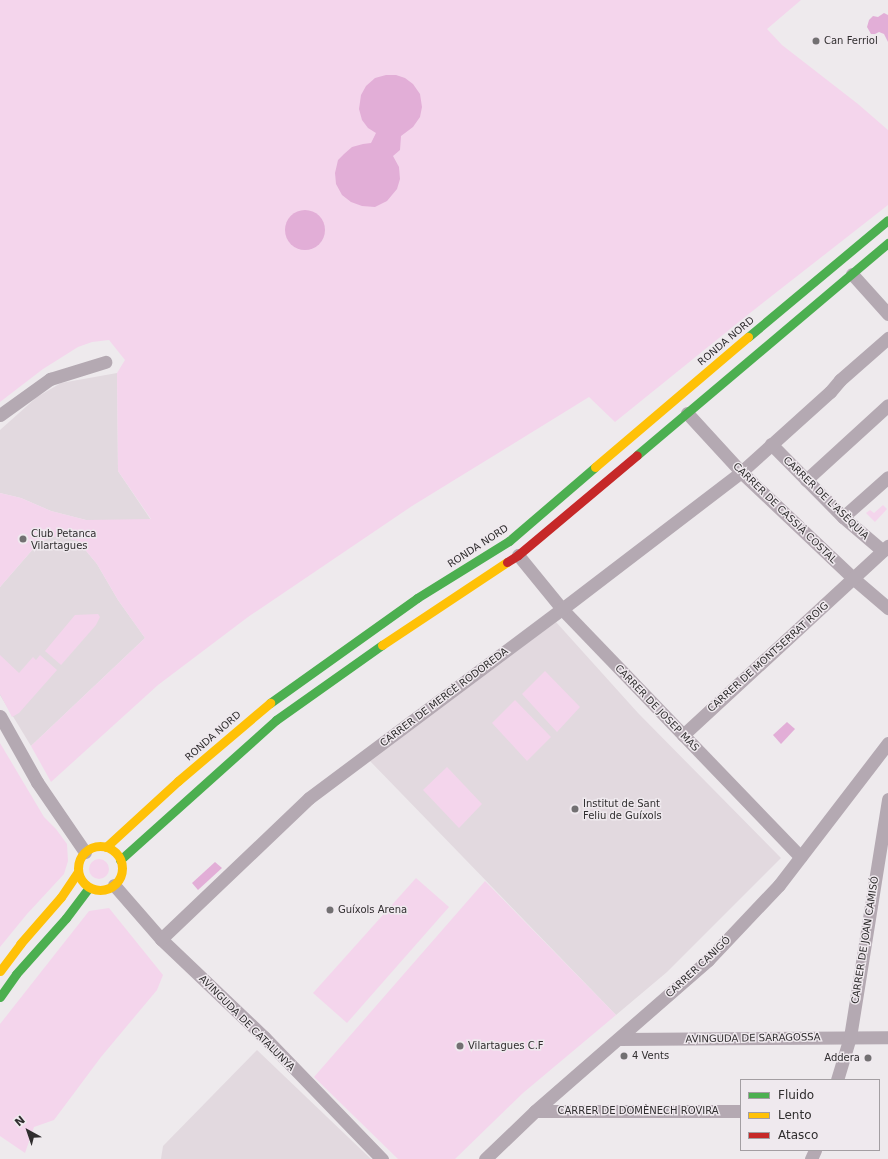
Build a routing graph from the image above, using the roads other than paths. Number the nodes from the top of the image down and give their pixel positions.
1 (888, 220) edge
2 (888, 243) edge
3 (852, 274) junction
4 (888, 314) edge
5 (888, 338) edge
6 (105, 362) dead end
7 (888, 405) edge
8 (687, 412) junction
9 (0, 415) edge
10 (771, 444) junction
11 (741, 472) junction
12 (888, 477) edge
13 (806, 480) junction
14 (843, 517) junction
15 (886, 549) edge
16 (518, 555) junction
17 (854, 579) junction
18 (888, 608) edge
19 (562, 609) junction
20 (0, 716) edge
21 (683, 735) junction
22 (887, 750) edge
23 (888, 799) edge
24 (106, 847) junction
25 (85, 852) junction
26 (801, 857) junction
27 (120, 860) junction
28 (78, 872) junction
29 (882, 874) edge
30 (114, 885) junction
31 (89, 888) junction
32 (161, 939) junction
33 (0, 971) edge
34 (0, 997) edge
35 (850, 1037) junction
36 (888, 1037) edge
37 (619, 1039) junction
38 (837, 1079) edge
39 (535, 1111) junction
40 (740, 1111) edge
41 (382, 1159) edge
42 (485, 1159) edge

1 - 24 street, RONDA NORD
2 - 3 street
3 - 4 street
3 - 8 street
5 - 10 street, CARRER DE MERCÈ RODOREDA
6 - 9 street
7 - 13 street
8 - 11 street, CARRER DE CASSIÀ COSTAL
8 - 16 street
10 - 11 street, CARRER DE MERCÈ RODOREDA
10 - 13 street, CARRER DE L'ASÈQUIA
11 - 17 street, CARRER DE CASSIÀ COSTAL
11 - 19 street, CARRER DE MERCÈ RODOREDA
12 - 14 street
13 - 14 street, CARRER DE L'ASÈQUIA
14 - 15 street, CARRER DE L'ASÈQUIA
15 - 17 street, CARRER DE MONTSERRAT ROIG
16 - 19 street, CARRER DE JOSEP MAS
16 - 27 street
17 - 18 street, CARRER DE CASSIÀ COSTAL
17 - 21 street, CARRER DE MONTSERRAT ROIG
19 - 21 street, CARRER DE JOSEP MAS
19 - 32 street, CARRER DE MERCÈ RODOREDA
20 - 25 street
21 - 26 street, CARRER DE JOSEP MAS
22 - 26 street, CARRER CANIGÓ
23 - 29 street, CARRER DE JOAN CAMISÓ
24 - 25 street
24 - 27 street
25 - 28 street
26 - 37 street, CARRER CANIGÓ
27 - 30 street
28 - 31 street
28 - 33 street
29 - 35 street, CARRER DE JOAN CAMISÓ
30 - 31 street
30 - 32 street, AVINGUDA DE CATALUNYA
31 - 34 street
32 - 41 street, AVINGUDA DE CATALUNYA
35 - 36 street, AVINGUDA DE SARAGOSSA
35 - 37 street, AVINGUDA DE SARAGOSSA
35 - 38 street, CARRER DE JOAN CAMISÓ
37 - 39 street, CARRER CANIGÓ
39 - 40 street, CARRER DE DOMÈNECH ROVIRA
39 - 42 street, CARRER CANIGÓ

